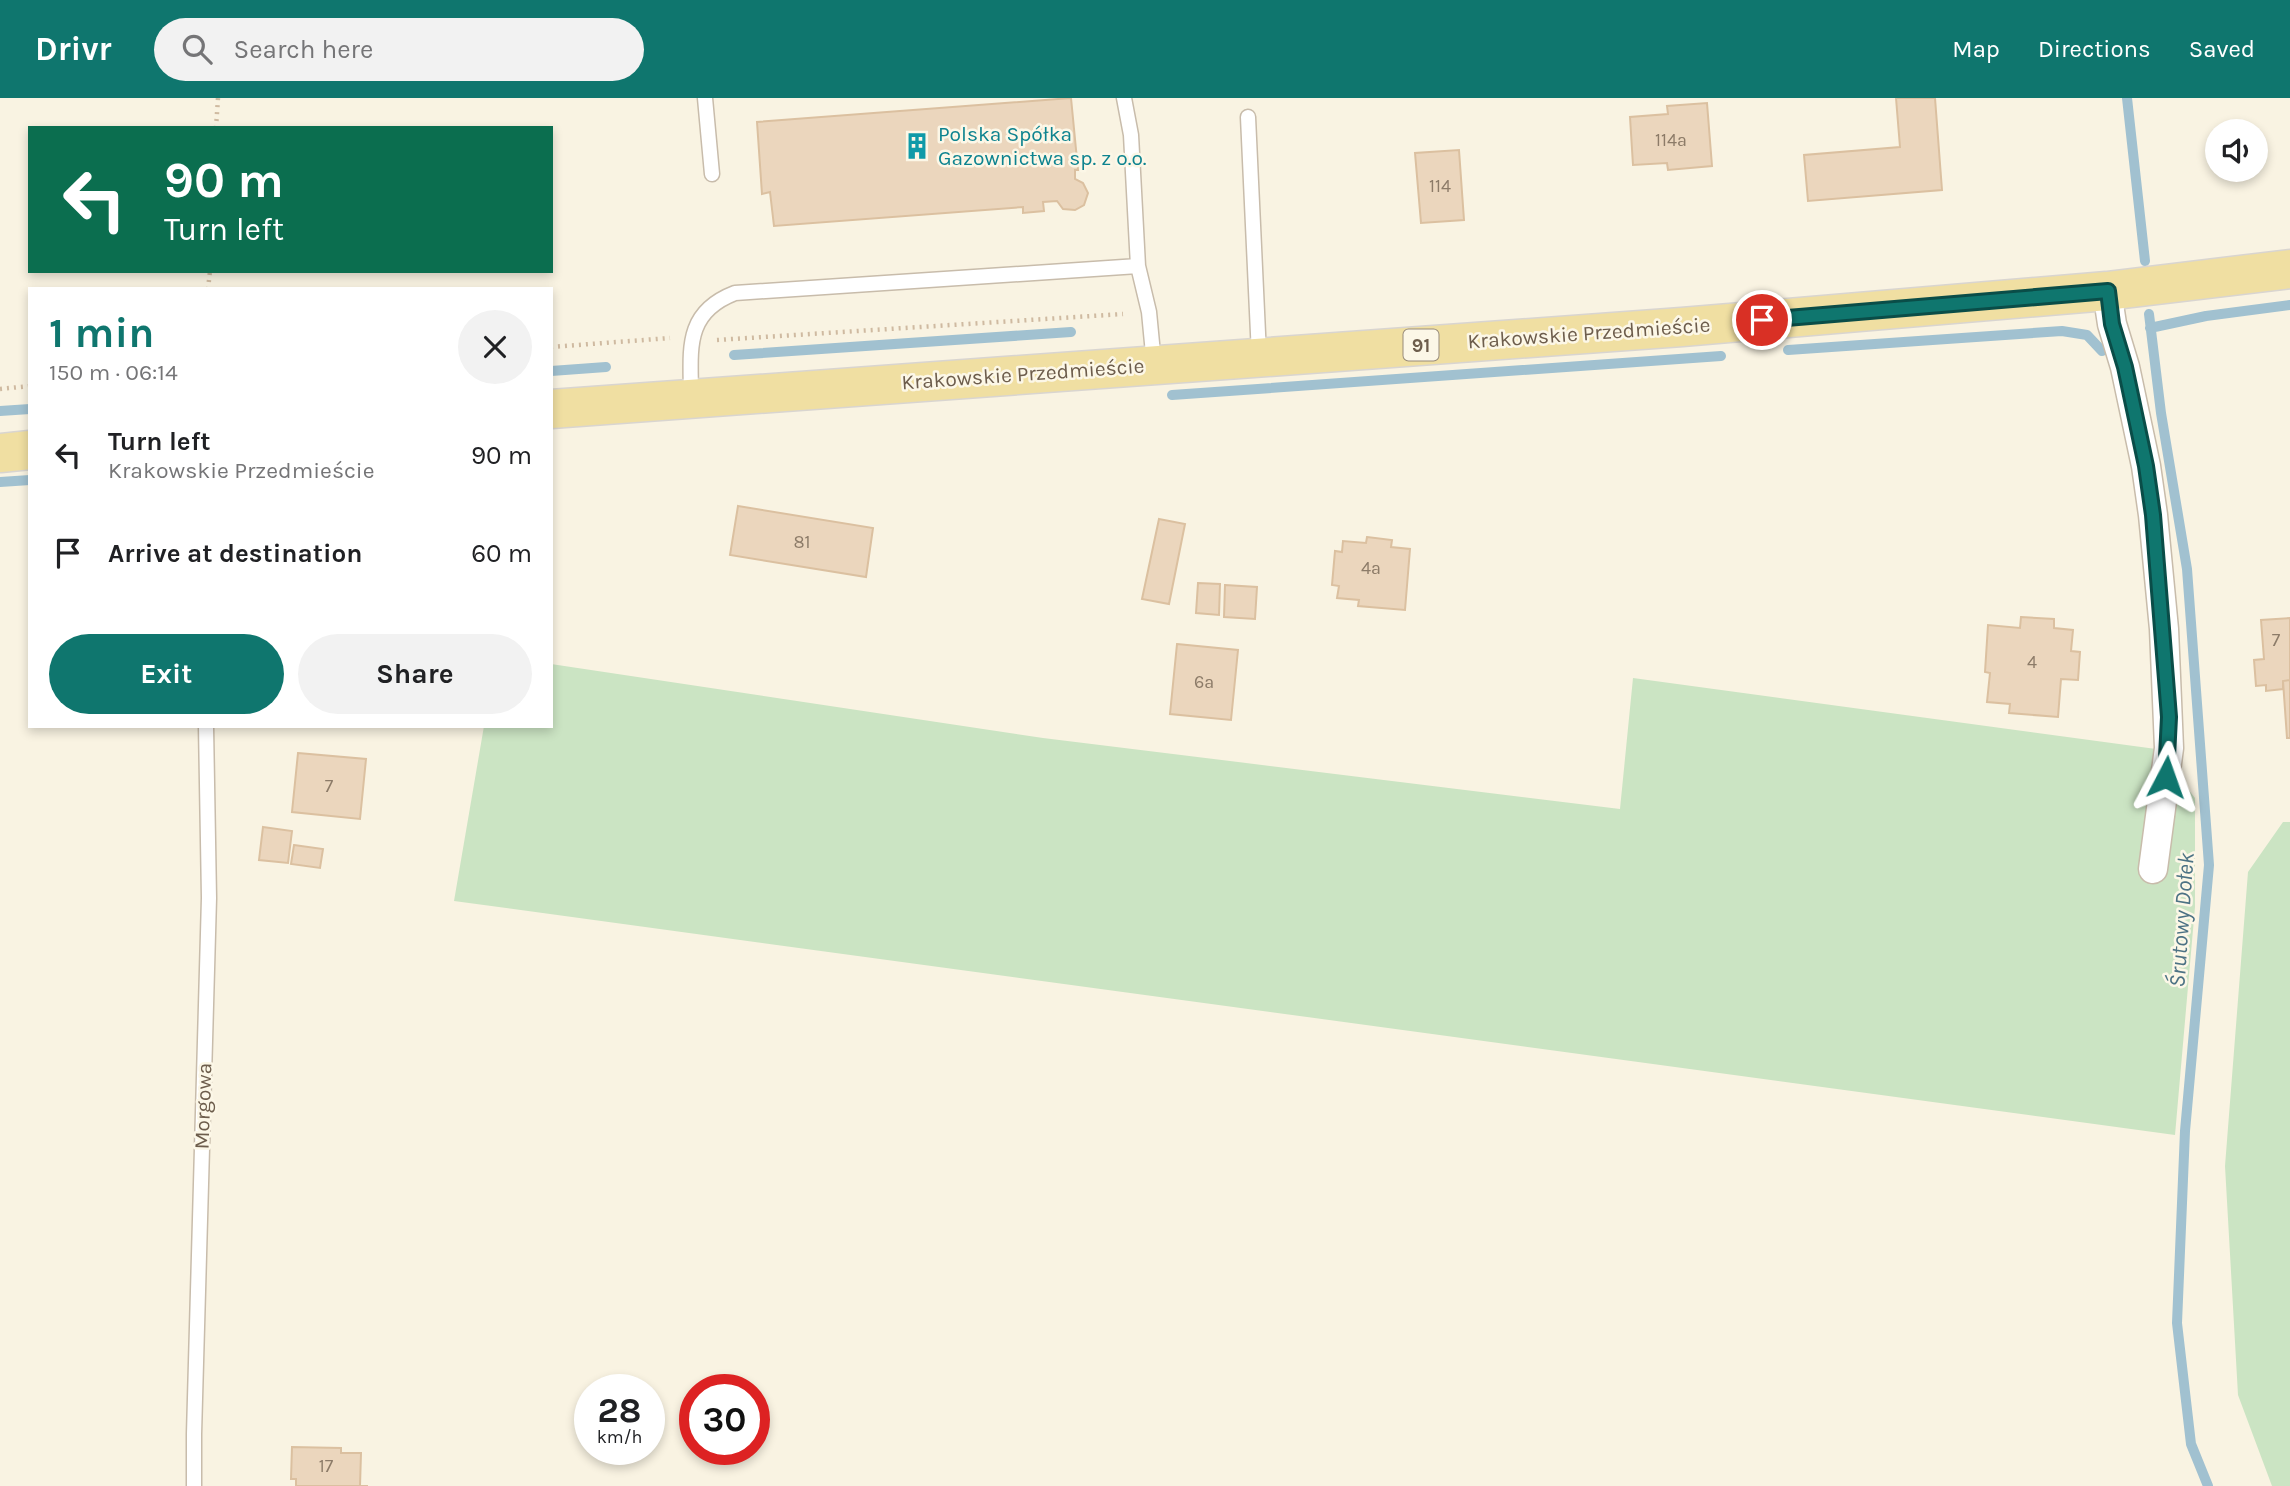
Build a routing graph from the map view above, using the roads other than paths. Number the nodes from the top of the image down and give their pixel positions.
1 (705, 98) edge
2 (1124, 98) edge
3 (1248, 117) dead end
4 (712, 174) dead end
5 (1138, 266) junction
6 (2290, 269) edge
7 (2108, 291) junction
8 (1259, 356) junction
9 (1154, 364) junction
10 (691, 398) junction
11 (553, 409) edge
12 (28, 450) edge
13 (0, 453) edge
14 (206, 728) edge
15 (2154, 869) dead end
16 (194, 1486) edge

1 - 4 lane
2 - 5 lane
3 - 8 lane
5 - 9 lane
5 - 10 lane
6 - 7 main road, Krakowskie Przedmieście / 91
7 - 8 main road, Krakowskie Przedmieście / 91
7 - 15 street
8 - 9 main road, Krakowskie Przedmieście / 91
9 - 10 main road, Krakowskie Przedmieście / 91
10 - 11 main road, Krakowskie Przedmieście / 91
12 - 13 main road
14 - 16 lane, Morgowa

